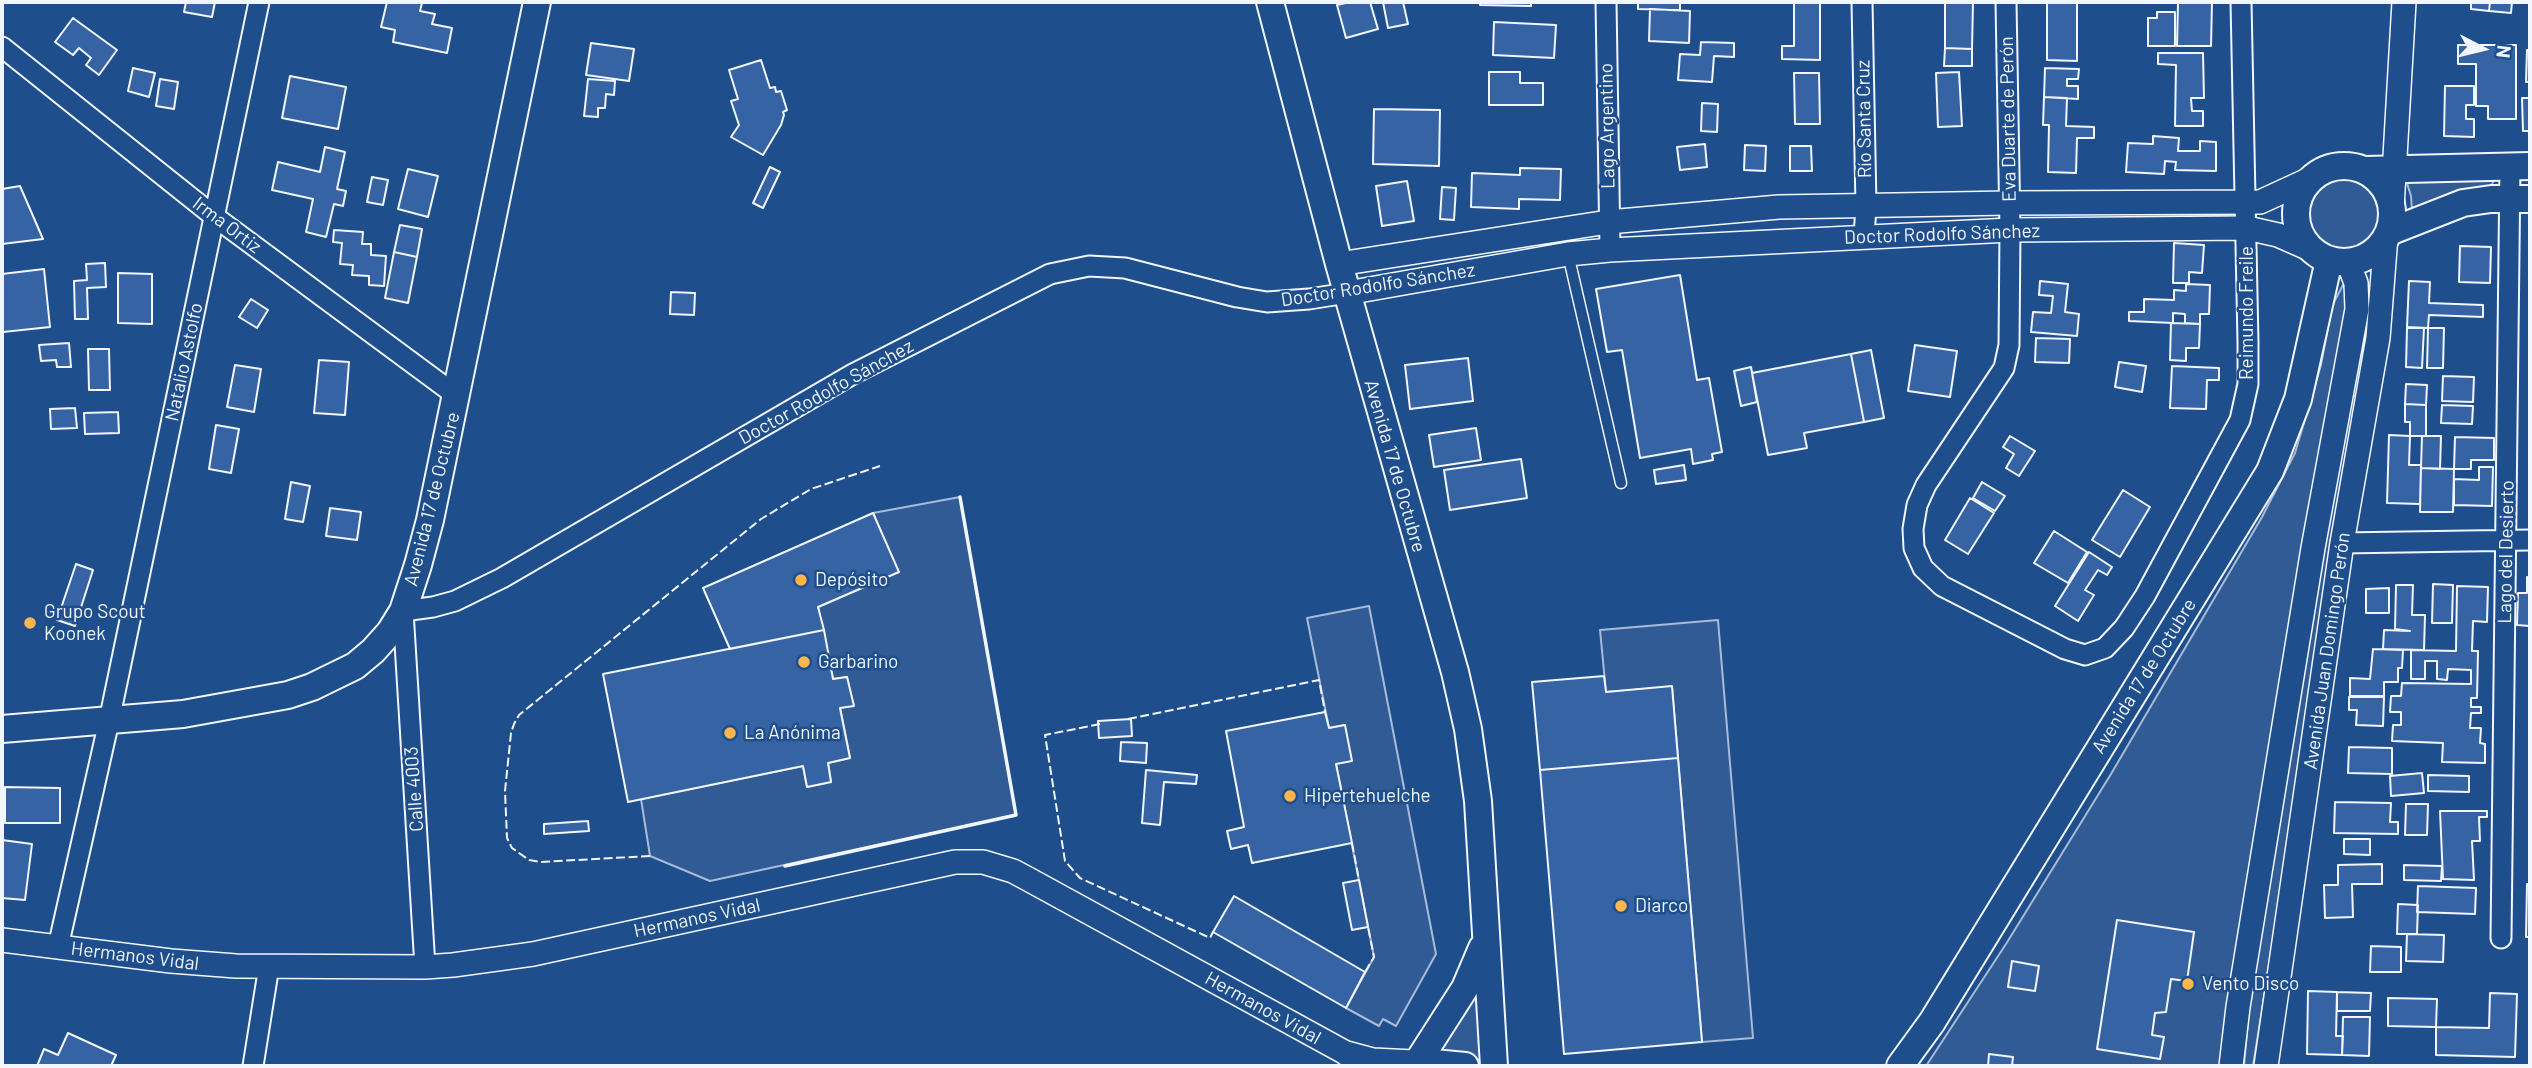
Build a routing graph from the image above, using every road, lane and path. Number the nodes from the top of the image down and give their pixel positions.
1 (259, 2) edge
2 (537, 2) edge
3 (1270, 2) edge
4 (1606, 2) edge
5 (1862, 2) edge
6 (2006, 2) edge
7 (2241, 2) edge
8 (2404, 2) edge
9 (2, 47) edge
10 (2395, 136) junction
11 (2520, 166) edge
12 (2360, 168) junction
13 (2393, 168) junction
14 (2309, 179) junction
15 (2520, 199) edge
16 (2009, 203) junction
17 (2246, 203) junction
18 (1866, 206) junction
19 (215, 216) junction
20 (1608, 222) junction
21 (2389, 225) junction
22 (2247, 228) junction
23 (2010, 230) junction
24 (1864, 237) junction
25 (1609, 250) junction
26 (1568, 254) junction
27 (2329, 257) junction
28 (1339, 264) junction
29 (1347, 293) junction
30 (457, 396) junction
31 (1621, 483) dead end
32 (2507, 539) junction
33 (2530, 540) edge
34 (2342, 543) junction
35 (403, 611) junction
36 (2085, 655) joint
37 (108, 721) junction
38 (2, 729) edge
39 (1486, 936) junction
40 (2501, 937) dead end
41 (2, 940) edge
42 (58, 947) junction
43 (269, 966) junction
44 (425, 967) junction
45 (1344, 1052) junction
46 (1423, 1065) edge
47 (253, 1066) edge
48 (1362, 1066) edge
49 (1465, 1066) edge
50 (1494, 1066) edge
51 (1900, 1066) edge
52 (2231, 1066) edge
53 (2266, 1066) edge

1 - 19 street, Natalio Astolfo
2 - 30 main road, Avenida 17 de Octubre
3 - 28 main road, Avenida 17 de Octubre
4 - 20 street, Lago Argentino
5 - 18 street, Río Santa Cruz
6 - 16 street, Eva Duarte de Perón
7 - 17 street, Reimundo Freile
8 - 10 street, Avenida Juan Domingo Perón
9 - 19 street, Irma Ortiz
10 - 12 street
10 - 13 street, Avenida Juan Domingo Perón
11 - 13 main road
11 - 15 street, Lago del Desierto
12 - 13 main road
12 - 14 main road
12 - 21 main road
13 - 21 street, Avenida Juan Domingo Perón
14 - 17 street, Doctor Rodolfo Sánchez
14 - 27 main road
15 - 21 main road
15 - 32 street, Lago del Desierto
16 - 17 street, Doctor Rodolfo Sánchez
16 - 18 street, Doctor Rodolfo Sánchez
16 - 23 street, Eva Duarte de Perón
17 - 22 street, Reimundo Freile
18 - 20 street, Doctor Rodolfo Sánchez
18 - 24 street, Río Santa Cruz
19 - 30 street, Irma Ortiz
19 - 37 street, Natalio Astolfo
20 - 25 street, Lago Argentino
20 - 28 street, Doctor Rodolfo Sánchez
21 - 27 main road
21 - 34 street, Avenida Juan Domingo Perón
22 - 23 street, Doctor Rodolfo Sánchez
22 - 27 street, Doctor Rodolfo Sánchez
22 - 36 street, Reimundo Freile
23 - 24 street, Doctor Rodolfo Sánchez
23 - 36 street, Eva Duarte de Perón
24 - 25 street, Doctor Rodolfo Sánchez
25 - 26 street, Doctor Rodolfo Sánchez
26 - 29 street, Doctor Rodolfo Sánchez
26 - 31 lane
27 - 51 main road, Avenida 17 de Octubre
27 - 52 street, Avenida Juan Domingo Perón
28 - 29 main road, Avenida 17 de Octubre
29 - 35 street, Doctor Rodolfo Sánchez
29 - 39 main road, Avenida 17 de Octubre
30 - 35 main road, Avenida 17 de Octubre
32 - 33 street
32 - 34 street
32 - 40 street, Lago del Desierto
34 - 53 street, Avenida Juan Domingo Perón
35 - 37 main road, Avenida 17 de Octubre
35 - 44 street, Calle 4003
37 - 38 main road, Avenida 17 de Octubre
37 - 42 street, Natalio Astolfo
39 - 46 main road, Avenida 17 de Octubre
39 - 50 main road, Avenida 17 de Octubre
41 - 42 street, Hermanos Vidal
42 - 43 street, Hermanos Vidal
43 - 44 street, Hermanos Vidal
43 - 47 street
44 - 45 street, Hermanos Vidal
45 - 46 street, Hermanos Vidal
45 - 48 street, Hermanos Vidal
46 - 49 main road

